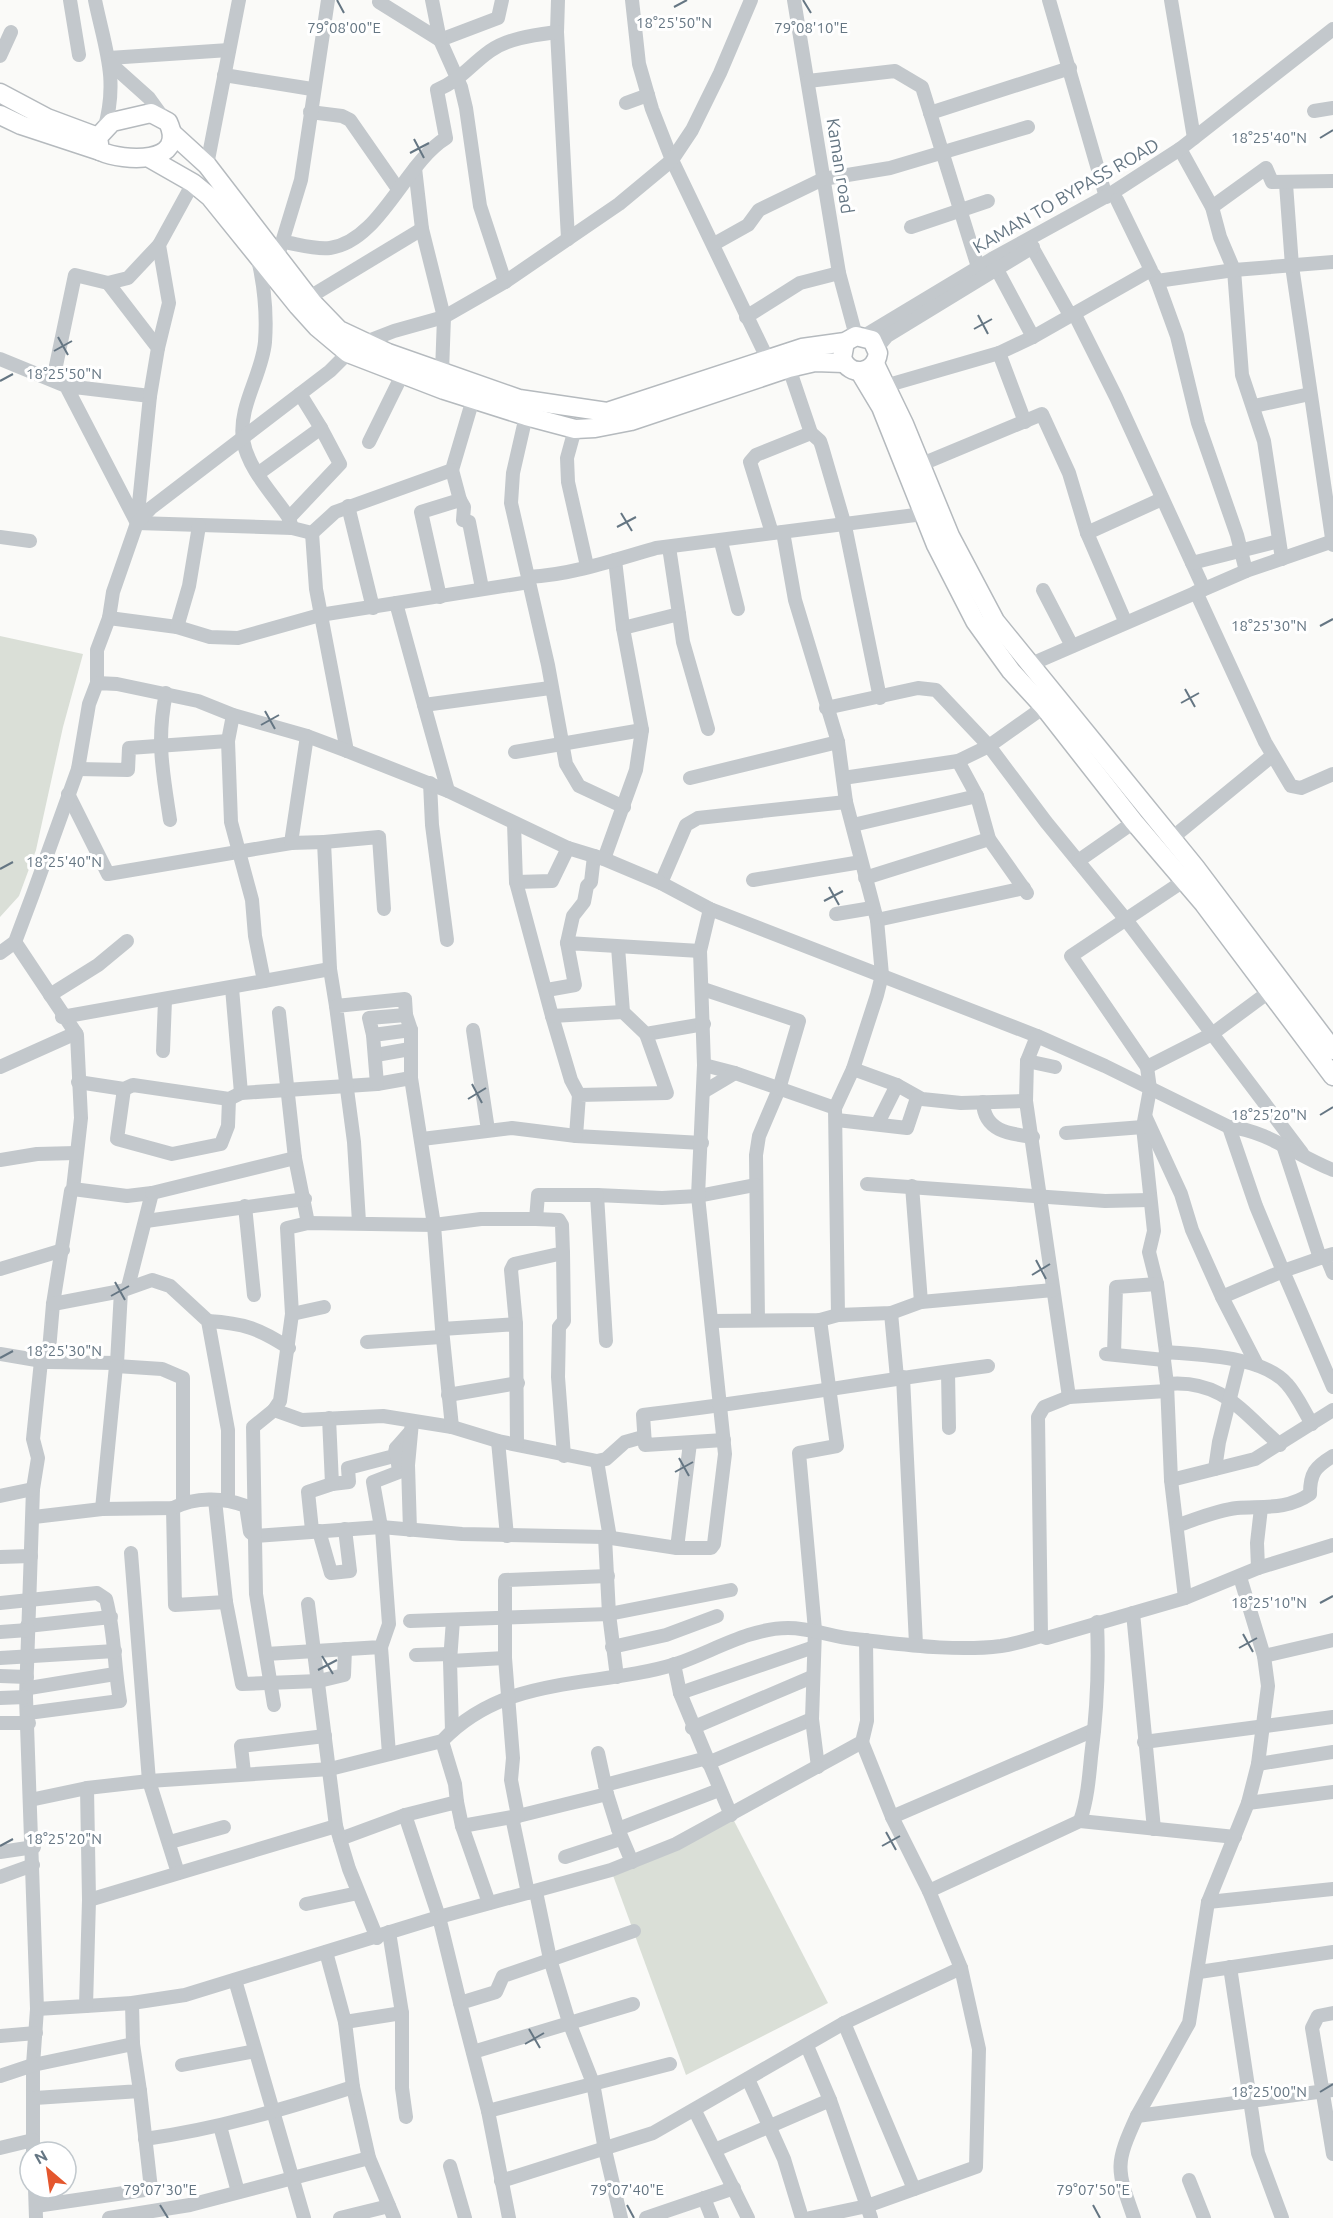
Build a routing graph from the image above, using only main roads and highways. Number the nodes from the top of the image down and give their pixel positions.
1 (0, 93) edge
2 (0, 115) edge
3 (173, 134) junction
4 (101, 139) junction
5 (151, 159) junction
6 (355, 348) junction
7 (860, 351) junction
8 (1333, 1050) edge
9 (1333, 1076) edge

1 - 4 main road
2 - 4 main road
3 - 4 main road
3 - 5 main road
3 - 6 main road
4 - 5 main road
5 - 6 main road
6 - 7 main road
6 - 7 main road
7 - 8 main road
7 - 9 main road

